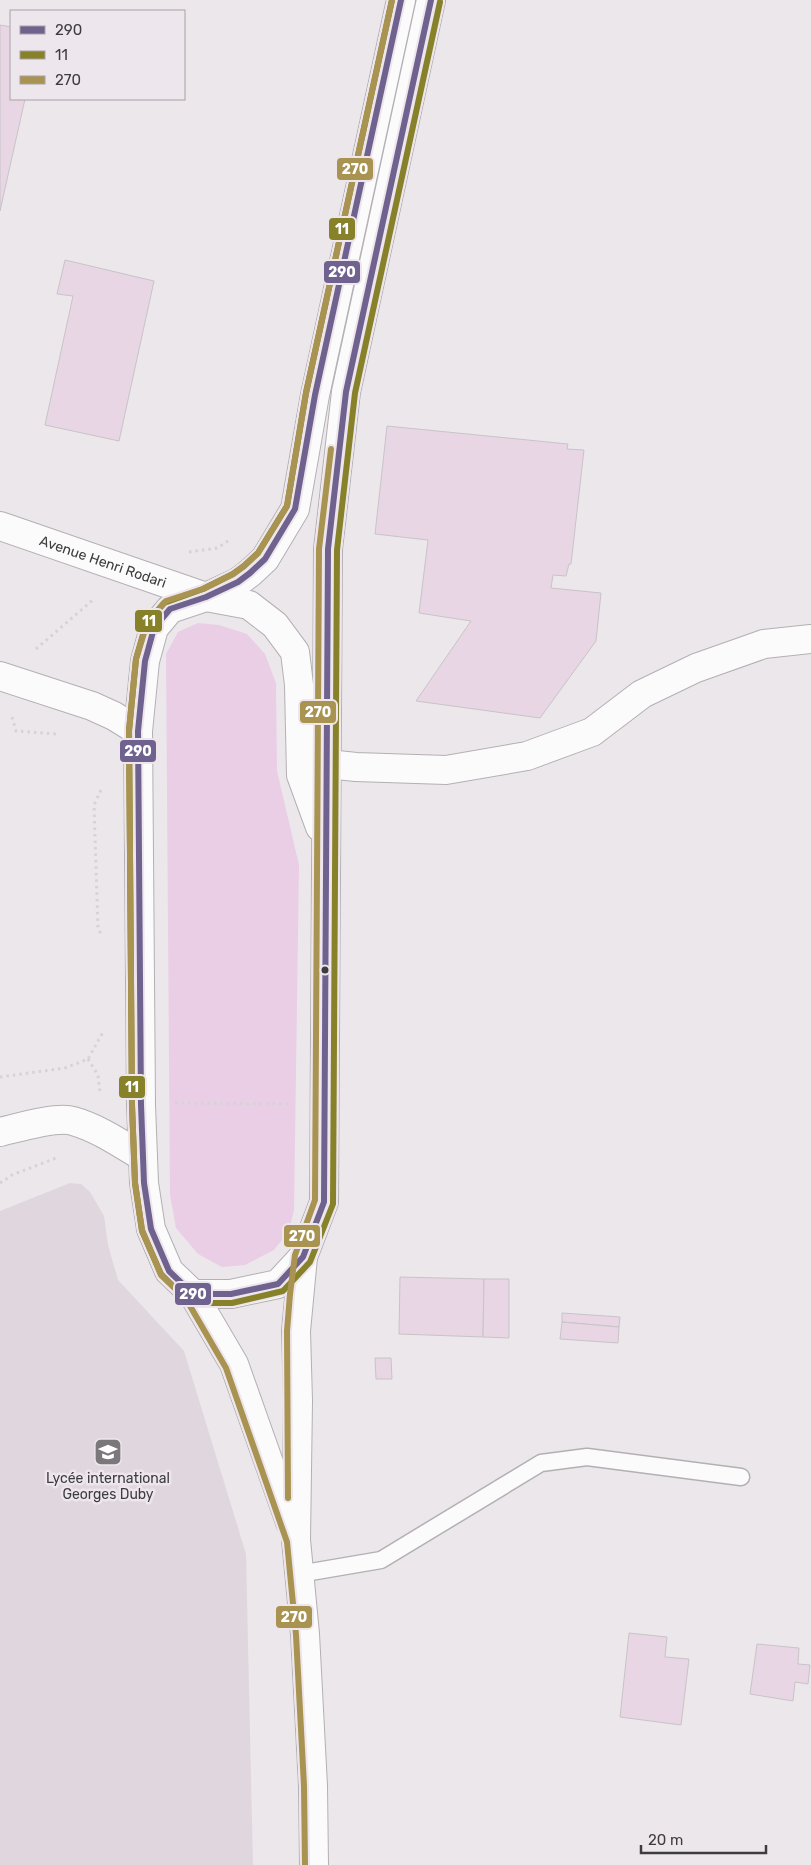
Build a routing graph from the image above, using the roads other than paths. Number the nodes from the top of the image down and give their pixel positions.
1 (401, 0) edge
2 (430, 0) edge
3 (0, 526) edge
4 (206, 597) junction
5 (811, 640) edge
6 (10, 679) edge
7 (138, 731) junction
8 (327, 764) junction
9 (326, 844) junction
10 (0, 1132) edge
11 (143, 1157) junction
12 (303, 1257) junction
13 (193, 1294) junction
14 (741, 1477) dead end
15 (296, 1540) junction
16 (299, 1574) junction
17 (314, 1865) edge

1 - 4 main road
2 - 8 main road
3 - 4 main road, Avenue Henri Rodari
4 - 7 main road
4 - 9 main road, Avenue Henri Rodari
5 - 8 main road
6 - 7 main road
7 - 11 main road
8 - 9 main road
9 - 12 main road
10 - 11 main road
11 - 13 main road
12 - 13 main road
12 - 15 main road
13 - 15 main road
14 - 16 lane
15 - 16 main road
16 - 17 main road

